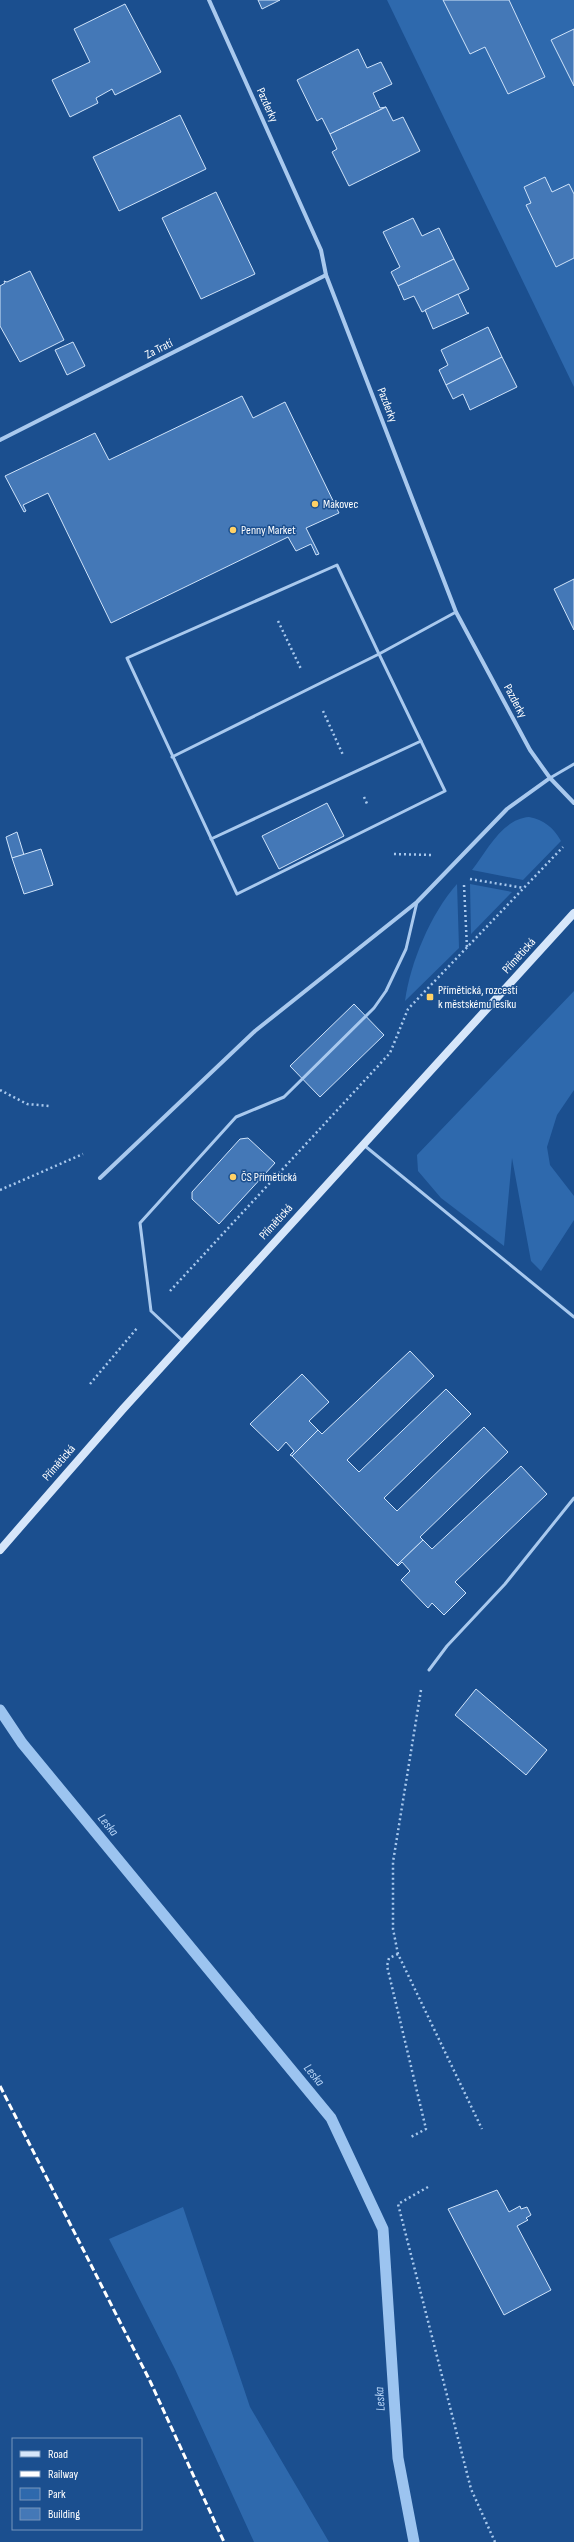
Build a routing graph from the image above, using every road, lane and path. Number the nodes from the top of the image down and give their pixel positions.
1 (209, 0) edge
2 (326, 275) junction
3 (0, 440) edge
4 (456, 612) junction
5 (278, 621) dead end
6 (379, 654) junction
7 (302, 670) dead end
8 (323, 711) dead end
9 (421, 741) junction
10 (172, 756) junction
11 (344, 757) dead end
12 (574, 764) edge
13 (550, 778) junction
14 (574, 803) edge
15 (211, 839) junction
16 (563, 847) dead end
17 (394, 854) dead end
18 (435, 855) dead end
19 (524, 888) junction
20 (417, 902) junction
21 (574, 914) edge
22 (466, 949) junction
23 (0, 1090) edge
24 (50, 1106) dead end
25 (363, 1144) junction
26 (83, 1154) dead end
27 (100, 1178) dead end
28 (0, 1190) edge
29 (151, 1311) junction
30 (574, 1318) edge
31 (184, 1342) junction
32 (90, 1384) dead end
33 (574, 1498) edge
34 (0, 1550) edge
35 (429, 1670) joint
36 (398, 1954) junction
37 (482, 2130) dead end
38 (408, 2138) dead end
39 (428, 2187) dead end
40 (495, 2542) edge

1 - 2 street, Pazderky
2 - 3 street, Za Tratí
2 - 4 street, Pazderky
4 - 6 lane
4 - 13 street, Pazderky
5 - 7 path
6 - 9 lane
6 - 10 lane
6 - 10 lane
8 - 11 path
9 - 15 lane
9 - 15 lane
10 - 15 lane
12 - 13 lane
13 - 14 street, Pazderky
13 - 20 street
16 - 19 path
17 - 18 path
19 - 22 path
19 - 22 path
20 - 27 street
20 - 29 lane
21 - 25 main road, Přímětická
22 - 29 path
23 - 24 path
25 - 30 lane
25 - 31 main road, Přímětická
26 - 28 path
29 - 31 lane
29 - 32 path
31 - 34 main road, Přímětická
33 - 35 lane
35 - 36 path
36 - 37 path
36 - 38 path
39 - 40 path

